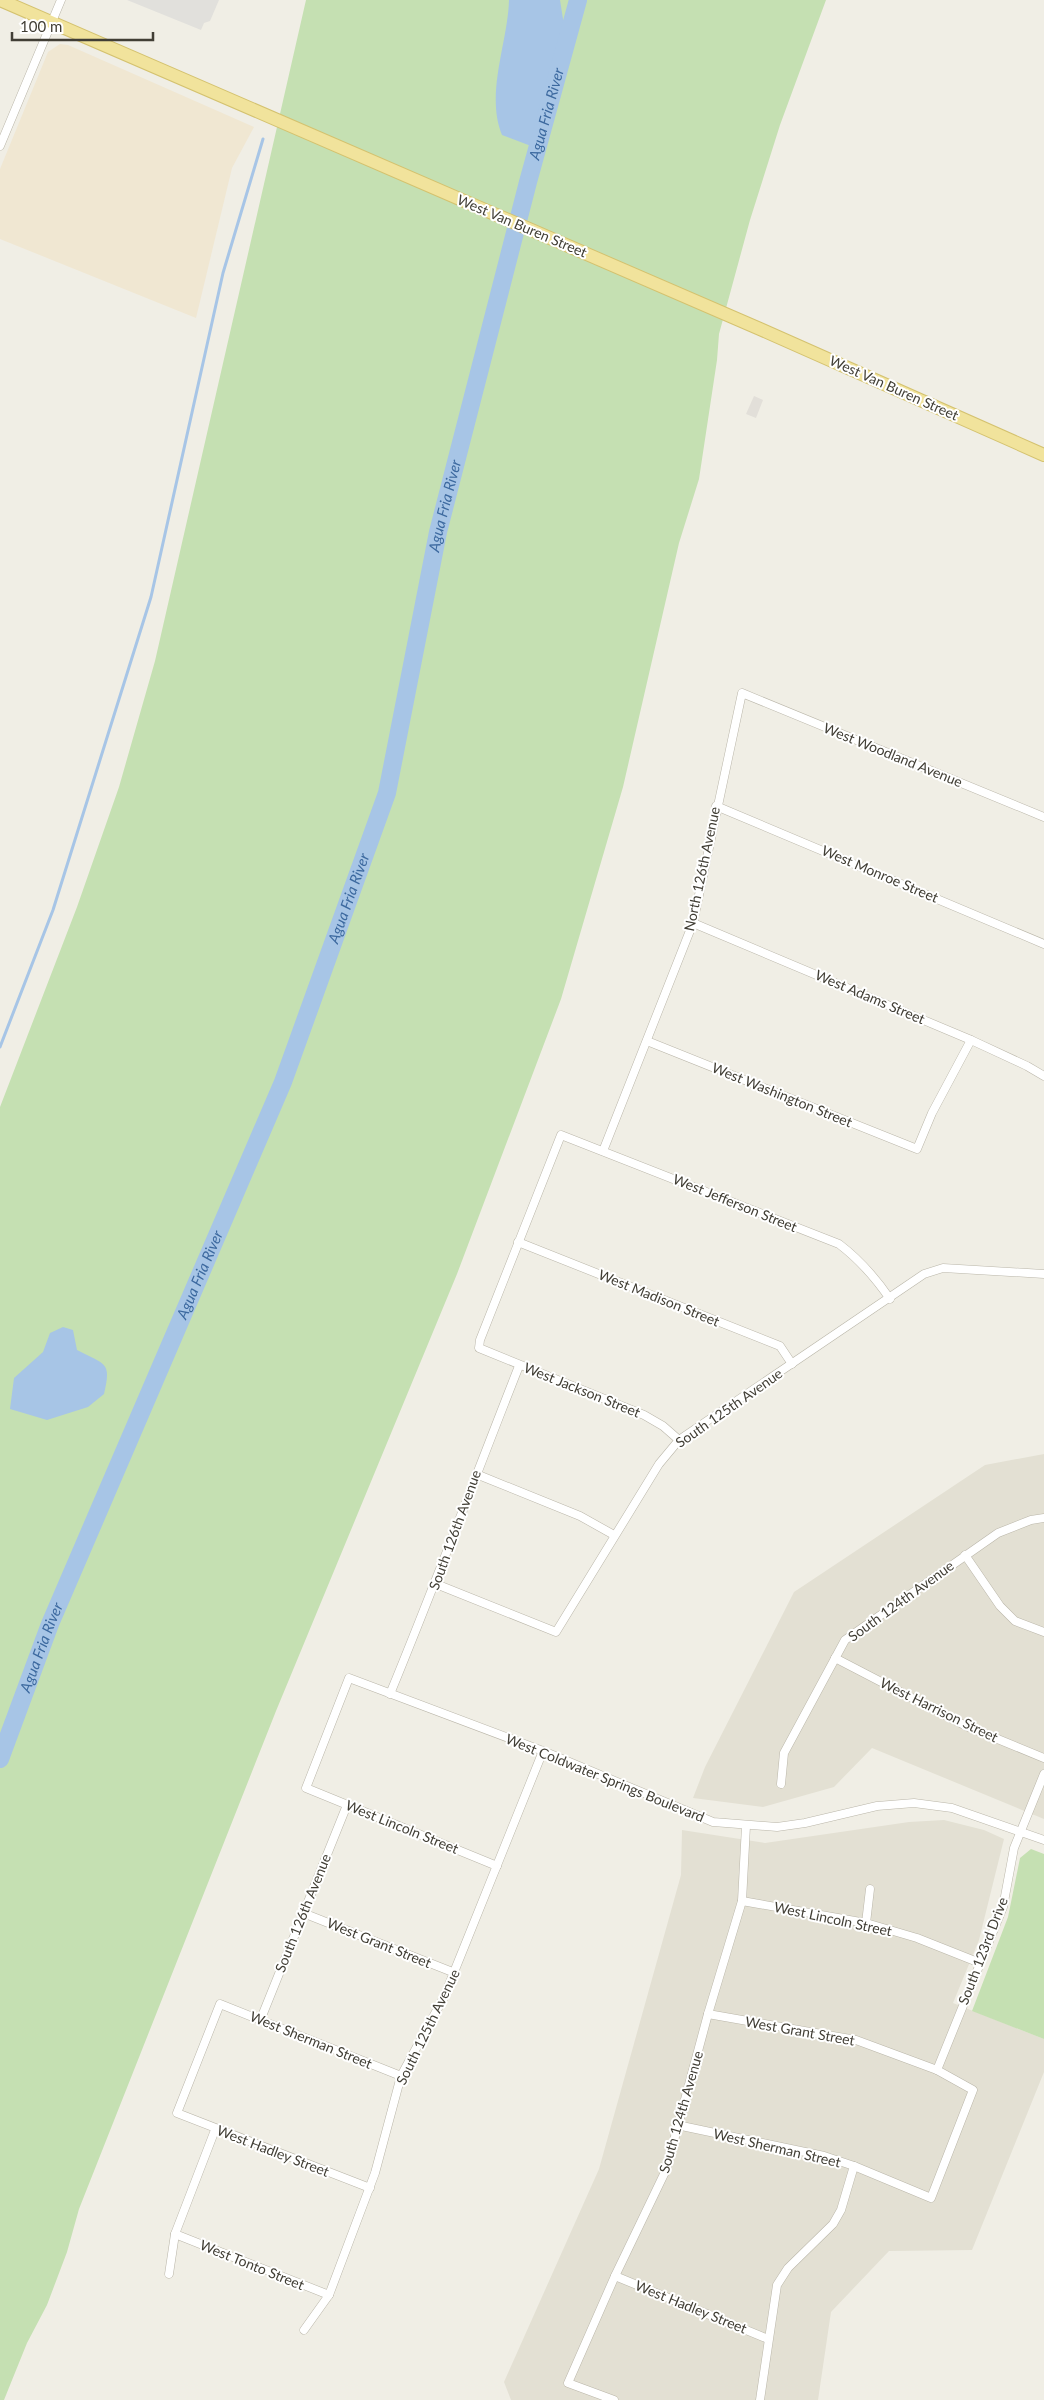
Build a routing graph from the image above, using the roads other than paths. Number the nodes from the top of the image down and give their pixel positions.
1 (0, 0) edge
2 (60, 0) edge
3 (51, 22) junction
4 (0, 146) edge
5 (1044, 455) edge
6 (742, 693) joint
7 (716, 806) junction
8 (1044, 817) edge
9 (693, 923) junction
10 (1044, 944) edge
11 (971, 1040) junction
12 (647, 1041) junction
13 (1044, 1076) edge
14 (603, 1150) junction
15 (518, 1242) junction
16 (1044, 1274) edge
17 (890, 1299) junction
18 (792, 1364) junction
19 (520, 1366) junction
20 (679, 1440) junction
21 (476, 1474) junction
22 (1044, 1518) edge
23 (614, 1535) junction
24 (965, 1555) junction
25 (436, 1584) junction
26 (1044, 1632) edge
27 (835, 1658) junction
28 (390, 1694) junction
29 (543, 1751) junction
30 (1044, 1758) edge
31 (1044, 1774) edge
32 (781, 1784) dead end
33 (306, 1788) joint
34 (347, 1805) junction
35 (746, 1826) junction
36 (1022, 1831) junction
37 (1044, 1840) edge
38 (497, 1866) junction
39 (870, 1889) dead end
40 (742, 1901) junction
41 (303, 1913) junction
42 (866, 1923) junction
43 (980, 1963) junction
44 (455, 1973) junction
45 (708, 2014) junction
46 (260, 2021) junction
47 (936, 2070) junction
48 (402, 2076) junction
49 (177, 2113) joint
50 (677, 2125) junction
51 (216, 2130) junction
52 (854, 2166) junction
53 (370, 2188) junction
54 (931, 2198) joint
55 (175, 2234) junction
56 (169, 2274) dead end
57 (615, 2276) junction
58 (329, 2295) junction
59 (304, 2330) dead end
60 (768, 2339) junction
61 (614, 2400) edge
62 (760, 2400) edge

1 - 3 main road, West Van Buren Street
2 - 3 street
3 - 4 street
3 - 5 main road, West Van Buren Street
6 - 7 street, North 126th Avenue
6 - 8 street, West Woodland Avenue
7 - 9 street, North 126th Avenue
7 - 10 street, West Monroe Street
9 - 11 street, West Adams Street
9 - 12 street, North 126th Avenue
11 - 12 street, West Washington Street
11 - 13 street, West Adams Street
12 - 14 street
14 - 15 street, West Jefferson Street
14 - 17 street, West Jefferson Street
15 - 18 street, West Madison Street
15 - 19 street, West Jackson Street
16 - 17 street, South 125th Avenue
17 - 18 street, South 125th Avenue
18 - 20 street, South 125th Avenue
19 - 20 street, West Jackson Street
19 - 21 street, South 126th Avenue
20 - 23 street, South 125th Avenue
21 - 23 street
21 - 25 street, South 126th Avenue
22 - 24 street, South 124th Avenue
23 - 25 street, South 125th Avenue
24 - 26 street
24 - 27 street, South 124th Avenue
25 - 28 street, South 126th Avenue
27 - 30 street, West Harrison Street
27 - 32 street, South 124th Avenue
28 - 29 street, West Coldwater Springs Boulevard
28 - 33 street, West Coldwater Springs Boulevard
29 - 35 street, West Coldwater Springs Boulevard
29 - 38 street, South 125th Avenue
31 - 36 street, South 123rd Drive
33 - 34 street, West Lincoln Street
34 - 38 street, West Lincoln Street
34 - 41 street, South 126th Avenue
35 - 36 street, West Coldwater Springs Boulevard
35 - 40 street, South 124th Avenue
36 - 37 street, West Coldwater Springs Boulevard
36 - 43 street, South 123rd Drive
38 - 44 street, South 125th Avenue
39 - 42 street
40 - 42 street, West Lincoln Street
40 - 45 street, South 124th Avenue
41 - 44 street, West Grant Street
41 - 46 street, South 126th Avenue
42 - 43 street, West Lincoln Street
43 - 47 street, South 123rd Drive
44 - 48 street, South 125th Avenue
45 - 47 street, West Grant Street
45 - 50 street, South 124th Avenue
46 - 48 street, West Sherman Street
46 - 49 street, West Sherman Street
47 - 54 street, West Grant Street
48 - 53 street, South 125th Avenue
49 - 51 street, West Hadley Street
50 - 52 street, West Sherman Street
50 - 57 street, South 124th Avenue
51 - 53 street, West Hadley Street
51 - 55 street
52 - 54 street, West Sherman Street
52 - 60 street
53 - 58 street, South 125th Avenue
55 - 56 street
55 - 58 street, West Tonto Street
57 - 60 street, West Hadley Street
57 - 61 street, South 124th Avenue
58 - 59 street, South 125th Avenue
60 - 62 street

